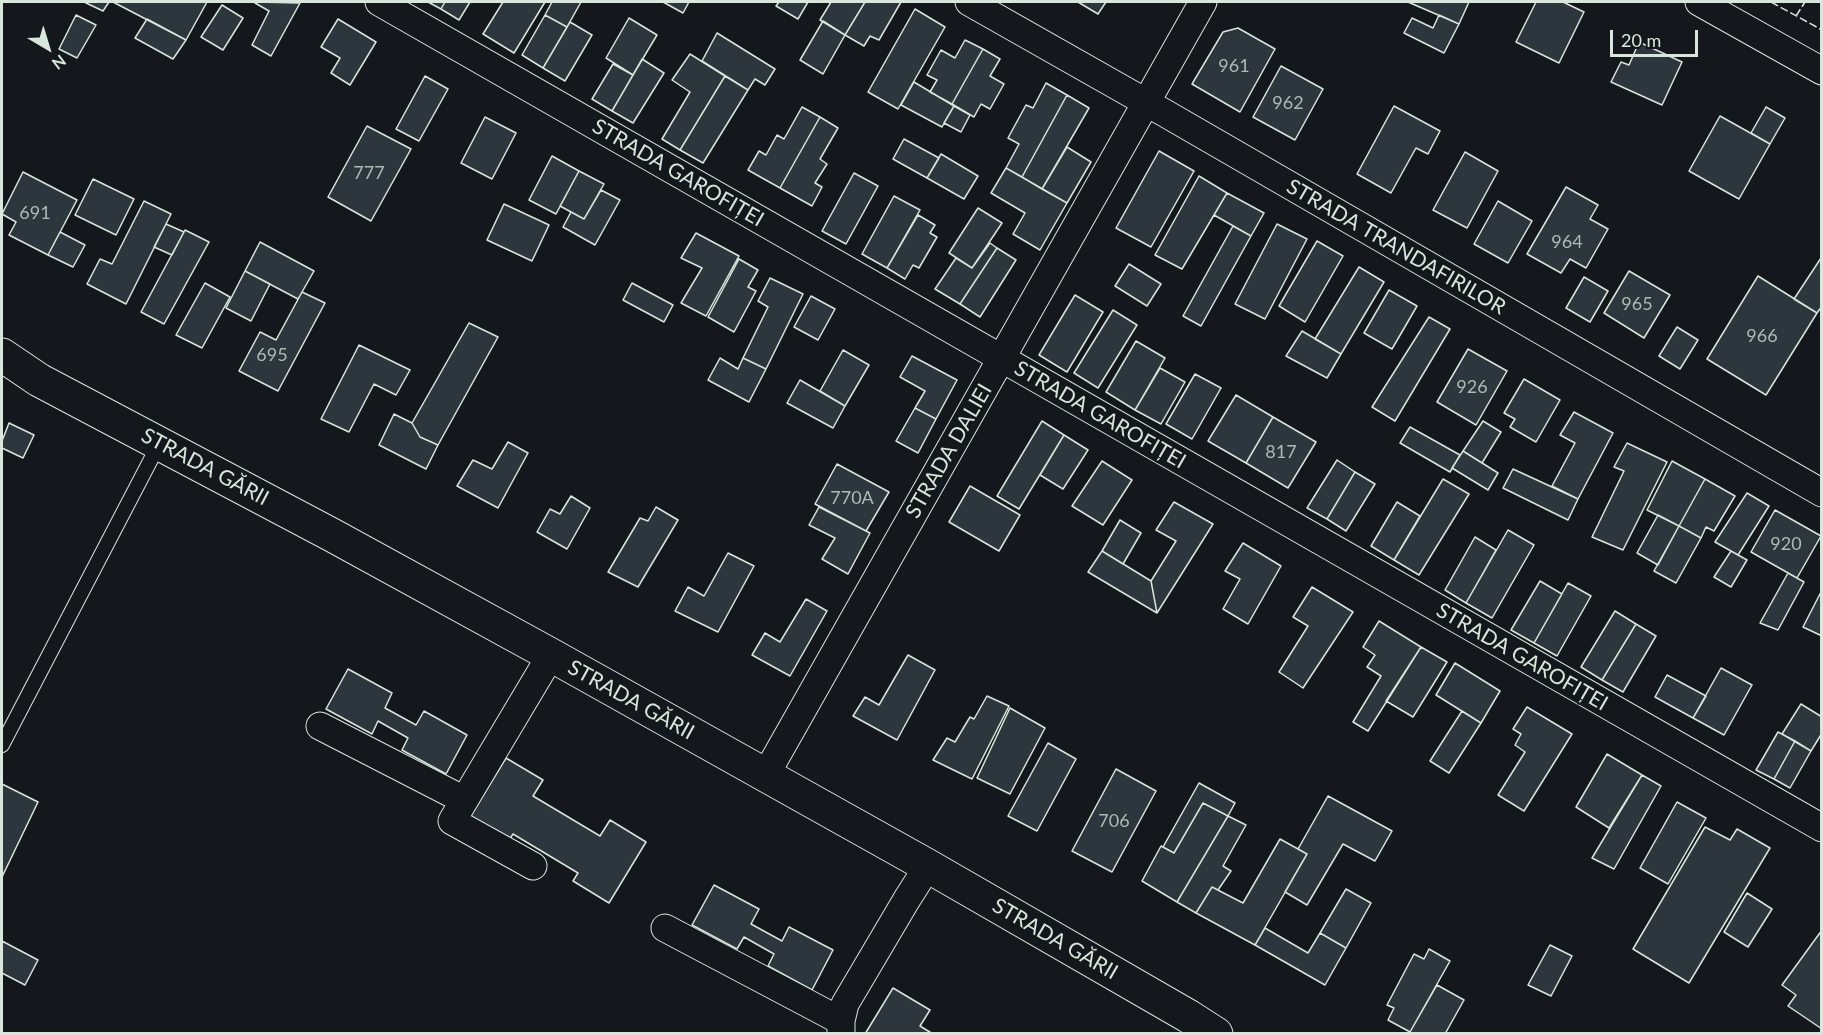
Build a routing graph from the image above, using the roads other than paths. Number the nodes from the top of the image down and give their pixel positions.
1 (379, 2) edge
2 (969, 2) edge
3 (1203, 2) edge
4 (1699, 2) edge
5 (1821, 70) edge
6 (1147, 103) junction
7 (2, 355) edge
8 (1002, 359) junction
9 (2, 373) edge
10 (39, 380) junction
11 (159, 443) junction
12 (1821, 493) edge
13 (551, 655) junction
14 (320, 726) dead end
15 (2, 745) edge
16 (765, 776) junction
17 (464, 800) junction
18 (1821, 828) edge
19 (533, 866) dead end
20 (928, 866) junction
21 (665, 928) dead end
22 (841, 1027) edge
23 (1216, 1034) edge

1 - 8 street, STRADA GAROFIȚEI
2 - 6 street, STRADA TRANDAFIRILOR
3 - 6 street, STRADA DALIEI
4 - 5 street
6 - 8 street, STRADA DALIEI
6 - 12 street, STRADA TRANDAFIRILOR
7 - 10 main road
8 - 16 street, STRADA DALIEI
8 - 18 street, STRADA GAROFIȚEI
9 - 10 main road
10 - 11 main road, STRADA GĂRII
11 - 13 main road, STRADA GĂRII
11 - 15 lane
13 - 16 main road, STRADA GĂRII
13 - 17 street
14 - 17 street
16 - 20 main road, STRADA GĂRII
17 - 19 street
20 - 22 street
20 - 23 main road, STRADA GĂRII
21 - 22 street

